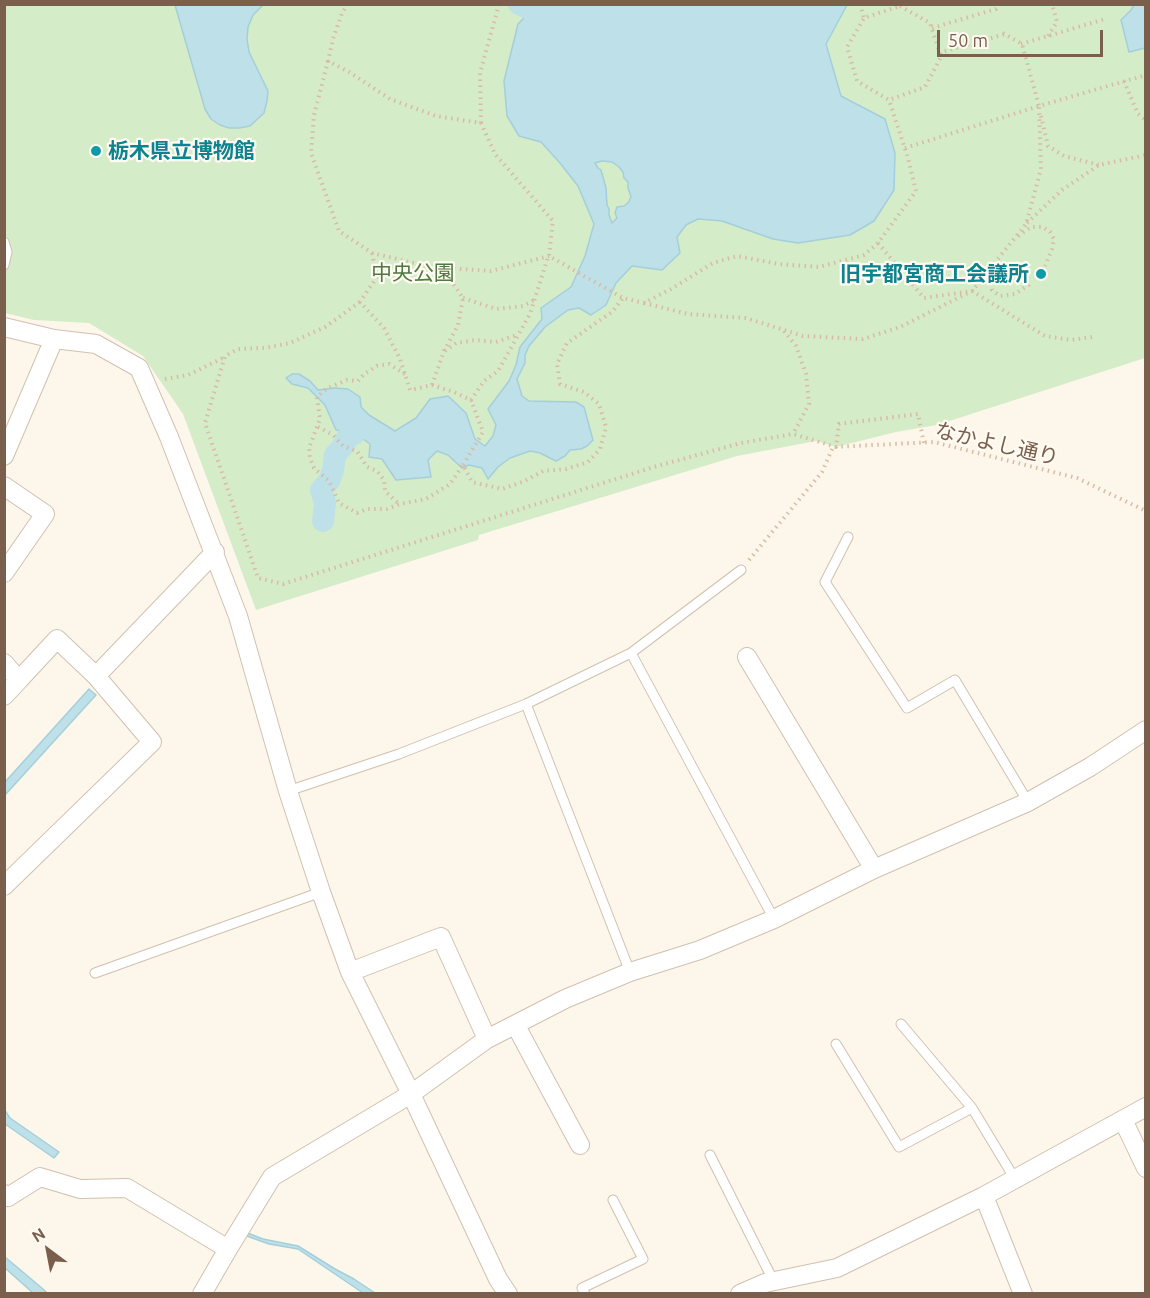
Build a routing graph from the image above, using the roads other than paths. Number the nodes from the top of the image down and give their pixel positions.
1 (4, 242) edge
2 (4, 265) edge
3 (4, 327) edge
4 (54, 339) junction
5 (4, 456) edge
6 (4, 486) edge
7 (848, 537) dead end
8 (215, 552) junction
9 (741, 570) road end
10 (4, 573) edge
11 (631, 652) junction
12 (747, 657) dead end
13 (4, 663) edge
14 (96, 676) junction
15 (19, 680) junction
16 (4, 696) edge
17 (526, 704) junction
18 (1146, 730) edge
19 (288, 791) junction
20 (1028, 802) junction
21 (874, 869) junction
22 (4, 886) edge
23 (321, 892) junction
24 (774, 919) junction
25 (350, 972) junction
26 (630, 972) junction
27 (95, 973) dead end
28 (901, 1024) dead end
29 (516, 1026) junction
30 (487, 1039) junction
31 (836, 1044) dead end
32 (411, 1094) junction
33 (1146, 1107) edge
34 (972, 1108) junction
35 (1123, 1120) junction
36 (580, 1145) dead end
37 (710, 1155) dead end
38 (1146, 1168) edge
39 (1014, 1179) junction
40 (4, 1194) edge
41 (984, 1196) junction
42 (613, 1200) dead end
43 (228, 1248) junction
44 (770, 1286) edge
45 (202, 1293) edge
46 (508, 1293) edge
47 (585, 1293) edge
48 (740, 1293) edge
49 (1023, 1293) edge

1 - 2 lane
3 - 4 street
4 - 5 street
4 - 8 street
6 - 10 street
7 - 20 lane
8 - 14 street
8 - 19 street
9 - 11 lane
11 - 17 lane
11 - 24 lane
12 - 21 street
13 - 15 street
14 - 15 street
14 - 22 street
15 - 16 street
17 - 19 lane
17 - 26 lane
18 - 20 street
19 - 23 street
20 - 21 street
21 - 24 street
23 - 25 street
23 - 27 lane
24 - 26 street
25 - 30 street
25 - 32 street
26 - 29 street
28 - 34 lane
29 - 30 street
29 - 36 street
30 - 32 street
31 - 34 lane
32 - 43 street
32 - 46 street
33 - 35 street
34 - 39 lane
35 - 38 street
35 - 39 street
37 - 44 lane
39 - 41 street
40 - 43 street
41 - 44 street
41 - 49 street
42 - 47 lane
43 - 45 street
44 - 48 street

